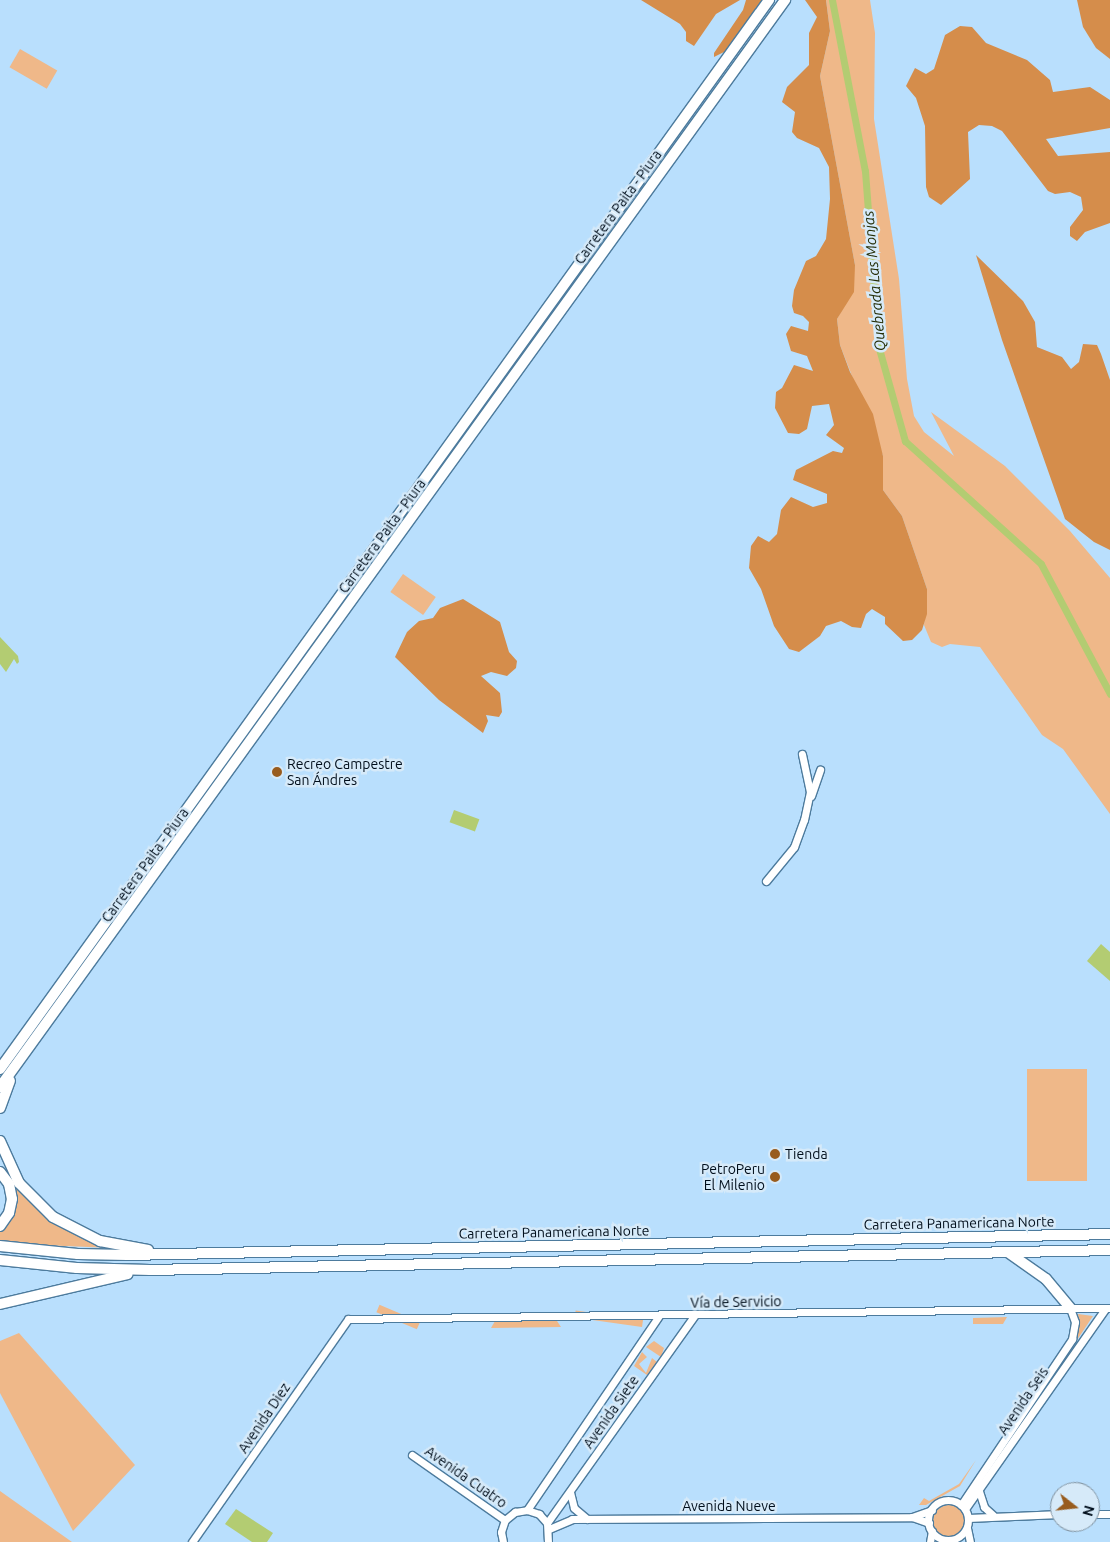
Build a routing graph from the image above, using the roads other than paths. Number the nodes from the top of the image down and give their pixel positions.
1 (769, 0) edge
2 (784, 0) edge
3 (802, 754) dead end
4 (820, 770) dead end
5 (808, 804) junction
6 (766, 881) dead end
7 (16, 1047) junction
8 (22, 1056) junction
9 (0, 1059) edge
10 (0, 1069) edge
11 (0, 1087) edge
12 (0, 1108) edge
13 (0, 1141) edge
14 (0, 1172) edge
15 (0, 1226) edge
16 (1110, 1234) edge
17 (910, 1238) junction
18 (0, 1246) edge
19 (479, 1248) junction
20 (1110, 1250) edge
21 (1009, 1252) junction
22 (911, 1254) junction
23 (176, 1255) junction
24 (0, 1260) edge
25 (480, 1263) junction
26 (150, 1270) junction
27 (0, 1304) edge
28 (1070, 1308) junction
29 (1107, 1308) edge
30 (695, 1315) junction
31 (659, 1316) junction
32 (362, 1317) joint
33 (412, 1455) dead end
34 (977, 1482) junction
35 (978, 1490) junction
36 (570, 1492) junction
37 (963, 1507) junction
38 (527, 1510) junction
39 (932, 1510) junction
40 (1050, 1514) edge
41 (993, 1515) junction
42 (912, 1517) junction
43 (968, 1518) junction
44 (587, 1519) junction
45 (506, 1520) junction
46 (929, 1523) junction
47 (548, 1526) junction
48 (967, 1527) junction
49 (932, 1532) junction
50 (951, 1541) edge
51 (192, 1542) edge
52 (502, 1542) edge
53 (548, 1542) edge
54 (930, 1542) edge
55 (970, 1542) edge

1 - 7 highway, Carretera Paita - Piura
2 - 8 highway, Carretera Paita - Piura
3 - 5 street
4 - 5 street
5 - 6 street
7 - 9 highway
7 - 10 highway, Carretera Paita - Piura
8 - 11 highway, Carretera Paita - Piura
8 - 12 highway
13 - 23 highway
14 - 15 highway
16 - 17 highway, Carretera Panamericana Norte
17 - 19 highway, Carretera Panamericana Norte
17 - 22 highway
18 - 23 highway, Carretera Panamericana Norte
19 - 23 highway, Carretera Panamericana Norte
19 - 25 highway
20 - 21 highway
21 - 22 highway
21 - 28 highway
22 - 25 highway
24 - 26 highway
25 - 26 highway
26 - 27 highway
28 - 29 street, Vía de Servicio
28 - 30 street, Vía de Servicio
28 - 34 street, Avenida Seis
29 - 35 street, Avenida Seis
30 - 31 street, Vía de Servicio
30 - 36 street, Avenida Siete
31 - 32 street, Vía de Servicio
31 - 38 street, Avenida Siete
32 - 51 street, Avenida Diez
33 - 45 street, Avenida Cuatro
34 - 35 street
34 - 37 street, Avenida Seis
35 - 37 street, Avenida Seis
35 - 41 street
36 - 44 street
36 - 47 street, Avenida Siete
37 - 39 street
37 - 43 street
38 - 45 street
38 - 47 street
39 - 42 street, Avenida Nueve
39 - 46 street
40 - 41 street
41 - 43 street
42 - 44 street, Avenida Nueve
42 - 46 street, Avenida Nueve
43 - 48 street
44 - 47 street, Avenida Nueve
45 - 52 street
46 - 49 street
47 - 53 street
48 - 50 street
48 - 55 street
49 - 50 street
49 - 54 street

